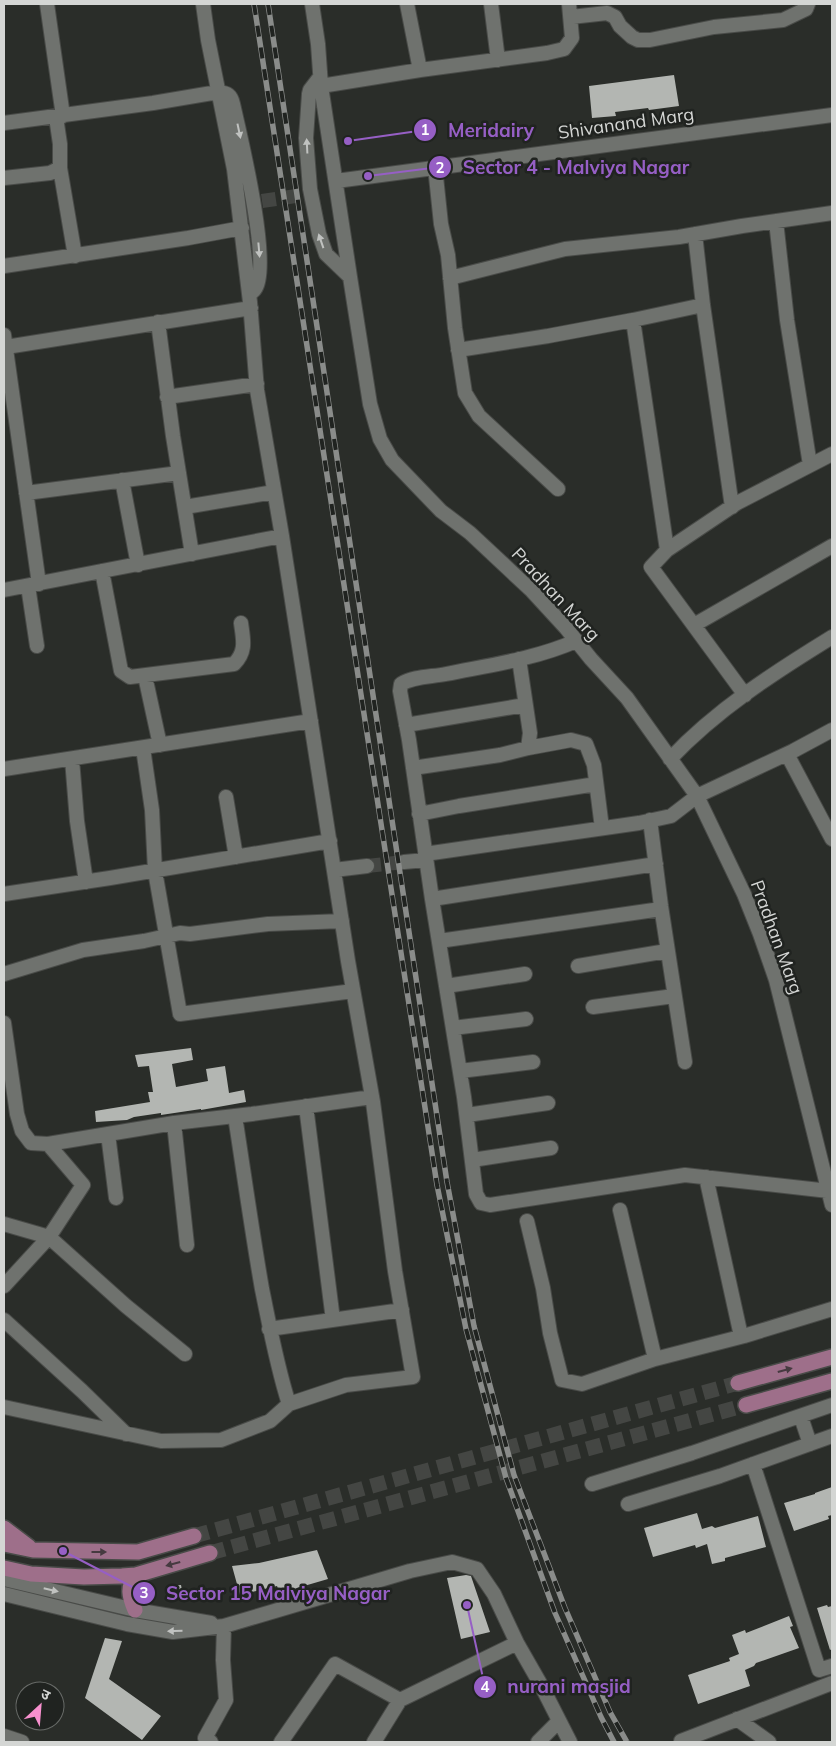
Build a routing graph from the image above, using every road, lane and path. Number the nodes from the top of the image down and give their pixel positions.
1 (46, 4) edge
2 (202, 4) edge
3 (312, 4) edge
4 (407, 4) edge
5 (491, 4) edge
6 (808, 4) edge
7 (570, 10) edge
8 (498, 60) junction
9 (420, 70) junction
10 (321, 81) junction
11 (218, 92) junction
12 (832, 115) edge
13 (59, 116) junction
14 (4, 123) edge
15 (435, 167) junction
16 (60, 168) junction
17 (4, 178) edge
18 (336, 181) junction
19 (832, 213) edge
20 (776, 221) junction
21 (242, 228) junction
22 (695, 234) junction
23 (75, 256) junction
24 (4, 266) edge
25 (350, 278) junction
26 (450, 278) junction
27 (250, 301) junction
28 (703, 305) junction
29 (634, 320) junction
30 (158, 322) junction
31 (5, 341) edge
32 (458, 350) junction
33 (257, 384) junction
34 (168, 398) junction
35 (8, 401) edge
36 (832, 454) edge
37 (810, 465) junction
38 (179, 473) junction
39 (122, 480) junction
40 (558, 489) dead end
41 (26, 492) junction
42 (274, 492) junction
43 (184, 507) junction
44 (732, 507) junction
45 (282, 536) junction
46 (832, 546) edge
47 (667, 550) junction
48 (192, 554) junction
49 (138, 565) junction
50 (102, 572) junction
51 (33, 585) junction
52 (4, 590) edge
53 (241, 623) dead end
54 (694, 625) junction
55 (832, 637) edge
56 (576, 641) junction
57 (37, 646) dead end
58 (519, 660) junction
59 (145, 676) junction
60 (745, 695) junction
61 (526, 705) junction
62 (311, 721) junction
63 (406, 725) junction
64 (832, 730) edge
65 (160, 745) junction
66 (143, 748) junction
67 (528, 748) junction
68 (787, 754) junction
69 (72, 759) junction
70 (670, 759) junction
71 (413, 768) junction
72 (4, 769) edge
73 (596, 784) junction
74 (697, 796) junction
75 (226, 797) dead end
76 (419, 814) junction
77 (650, 820) junction
78 (828, 822) edge
79 (602, 828) junction
80 (832, 839) edge
81 (330, 841) junction
82 (236, 857) junction
83 (425, 857) junction
84 (404, 862) tunnel mouth
85 (656, 864) junction
86 (367, 866) tunnel mouth
87 (155, 870) junction
88 (334, 870) junction
89 (86, 882) junction
90 (4, 894) edge
91 (432, 898) junction
92 (661, 909) junction
93 (342, 921) junction
94 (167, 937) junction
95 (439, 941) junction
96 (667, 951) junction
97 (578, 966) dead end
98 (4, 974) edge
99 (525, 974) dead end
100 (446, 986) junction
101 (353, 991) junction
102 (674, 996) junction
103 (593, 1007) dead end
104 (526, 1019) dead end
105 (4, 1022) edge
106 (453, 1028) junction
107 (533, 1062) dead end
108 (685, 1062) dead end
109 (460, 1072) junction
110 (372, 1097) junction
111 (548, 1103) dead end
112 (306, 1106) junction
113 (466, 1115) junction
114 (235, 1116) junction
115 (174, 1123) junction
116 (108, 1134) junction
117 (48, 1144) junction
118 (552, 1148) dead end
119 (472, 1160) junction
120 (706, 1177) junction
121 (829, 1191) junction
122 (116, 1198) dead end
123 (832, 1204) edge
124 (620, 1210) dead end
125 (527, 1221) dead end
126 (4, 1224) edge
127 (49, 1237) junction
128 (187, 1245) dead end
129 (4, 1286) edge
130 (832, 1309) edge
131 (402, 1310) junction
132 (4, 1320) edge
133 (333, 1320) junction
134 (269, 1329) junction
135 (741, 1336) junction
136 (185, 1354) dead end
137 (832, 1357) edge
138 (655, 1358) junction
139 (832, 1381) edge
140 (738, 1383) tunnel mouth
141 (289, 1404) junction
142 (746, 1405) tunnel mouth
143 (832, 1405) edge
144 (4, 1407) edge
145 (801, 1417) junction
146 (127, 1434) junction
147 (832, 1436) edge
148 (810, 1444) junction
149 (753, 1464) junction
150 (592, 1484) dead end
151 (628, 1504) dead end
152 (4, 1528) edge
153 (194, 1536) tunnel mouth
154 (4, 1544) edge
155 (33, 1550) junction
156 (210, 1554) tunnel mouth
157 (4, 1568) edge
158 (136, 1575) junction
159 (4, 1580) edge
160 (4, 1594) edge
161 (135, 1610) junction
162 (224, 1626) junction
163 (517, 1643) junction
164 (832, 1666) edge
165 (832, 1683) edge
166 (400, 1700) junction
167 (737, 1719) junction
168 (558, 1721) junction
169 (4, 1736) edge
170 (206, 1741) edge
171 (22, 1742) edge
172 (281, 1742) edge
173 (374, 1742) edge
174 (538, 1742) edge
175 (570, 1742) edge
176 (682, 1742) edge
177 (769, 1742) edge

1 - 13 street
2 - 11 street
3 - 10 street, Pradhan Marg
4 - 9 street
5 - 8 street
6 - 7 street
7 - 8 street
8 - 9 street
9 - 10 street
10 - 18 street, Pradhan Marg
25 -> 10 street
11 - 13 street
11 - 21 street
11 -> 27 street
12 - 15 street, Shivanand Marg
13 - 14 street
13 - 16 street
15 - 18 street, Shivanand Marg
15 - 26 street
16 - 17 street
16 - 23 street
18 - 25 street, Pradhan Marg
19 - 20 street
20 - 22 street
20 - 37 street
21 - 23 street
21 - 27 street
22 - 26 street
22 - 28 street
23 - 24 street
25 - 56 street, Pradhan Marg
26 - 32 street
27 - 30 street
27 - 33 street
28 - 29 street
28 - 44 street
29 - 32 street
29 - 47 street
30 - 31 street
30 - 34 street
31 - 35 street
32 - 40 street
33 - 34 street
33 - 42 street
34 - 38 street
35 - 41 street
36 - 37 street
37 - 44 street
38 - 39 street
38 - 43 street
39 - 41 street
39 - 49 street
41 - 51 street
42 - 43 street
42 - 45 street
43 - 48 street
44 - 47 street
45 - 48 street
45 - 62 street
46 - 54 street
47 - 54 street
48 - 49 street
49 - 50 street
50 - 51 street
50 - 59 street
51 - 52 street
51 - 57 street
53 - 59 street
54 - 60 street
55 - 60 street
56 - 58 street
56 - 70 street, Pradhan Marg
58 - 61 street
58 - 63 street
59 - 65 street
60 - 70 street
61 - 63 street
61 - 67 street
62 - 65 street
62 - 81 street
63 - 71 street
64 - 68 street
65 - 66 street
66 - 69 street
66 - 87 street
67 - 71 street
67 - 73 street
68 - 74 street
68 - 78 street
69 - 72 street
69 - 89 street
70 - 74 street, Pradhan Marg
71 - 76 street
73 - 76 street
73 - 79 street
74 - 77 street
74 - 121 street, Pradhan Marg
75 - 82 street
76 - 83 street
77 - 79 street
77 - 85 street
78 - 80 street
79 - 83 street
81 - 82 street
81 - 88 street
82 - 87 street
83 - 84 street
83 - 91 street
85 - 91 street
85 - 92 street
86 - 88 street
87 - 89 street
87 - 94 street
88 - 93 street
89 - 90 street
91 - 95 street
92 - 95 street
92 - 96 street
93 - 94 street
93 - 101 street
94 - 98 street
94 - 101 street
95 - 100 street
96 - 97 street
96 - 102 street
99 - 100 street
100 - 106 street
101 - 110 street
102 - 103 street
102 - 108 street
104 - 106 street
105 - 117 street
106 - 109 street
107 - 109 street
109 - 113 street
110 - 112 street
110 - 131 street
111 - 113 street
112 - 114 street
112 - 133 street
113 - 119 street
114 - 115 street
114 - 134 street
115 - 116 street
115 - 128 street
116 - 117 street
116 - 122 street
117 - 127 street
118 - 119 street
119 - 120 street
120 - 121 street
120 - 135 street
121 - 123 street, Pradhan Marg
124 - 138 street
125 - 138 street
126 - 127 street
127 - 129 street
127 - 136 street
130 - 135 street
131 - 133 street
131 - 141 street
132 - 146 street
133 - 134 street
134 - 141 street
135 - 138 street
140 -> 137 main road
139 - 142 main road
141 - 146 street
143 - 145 street
144 - 146 street
145 - 148 street
145 - 150 street
147 - 148 street
148 - 149 street
149 - 151 street
149 - 164 street
152 - 155 main road
155 -> 153 main road
154 - 155 main road
156 -> 158 main road
157 - 158 main road
158 - 161 main road
159 -> 161 street
162 -> 160 street
161 - 162 street
162 - 163 street
162 - 170 street
163 - 166 street
163 - 168 street
165 - 167 street
166 - 172 street
166 - 173 street
167 - 176 street
167 - 177 street
168 - 174 street
168 - 175 street
169 - 171 street

